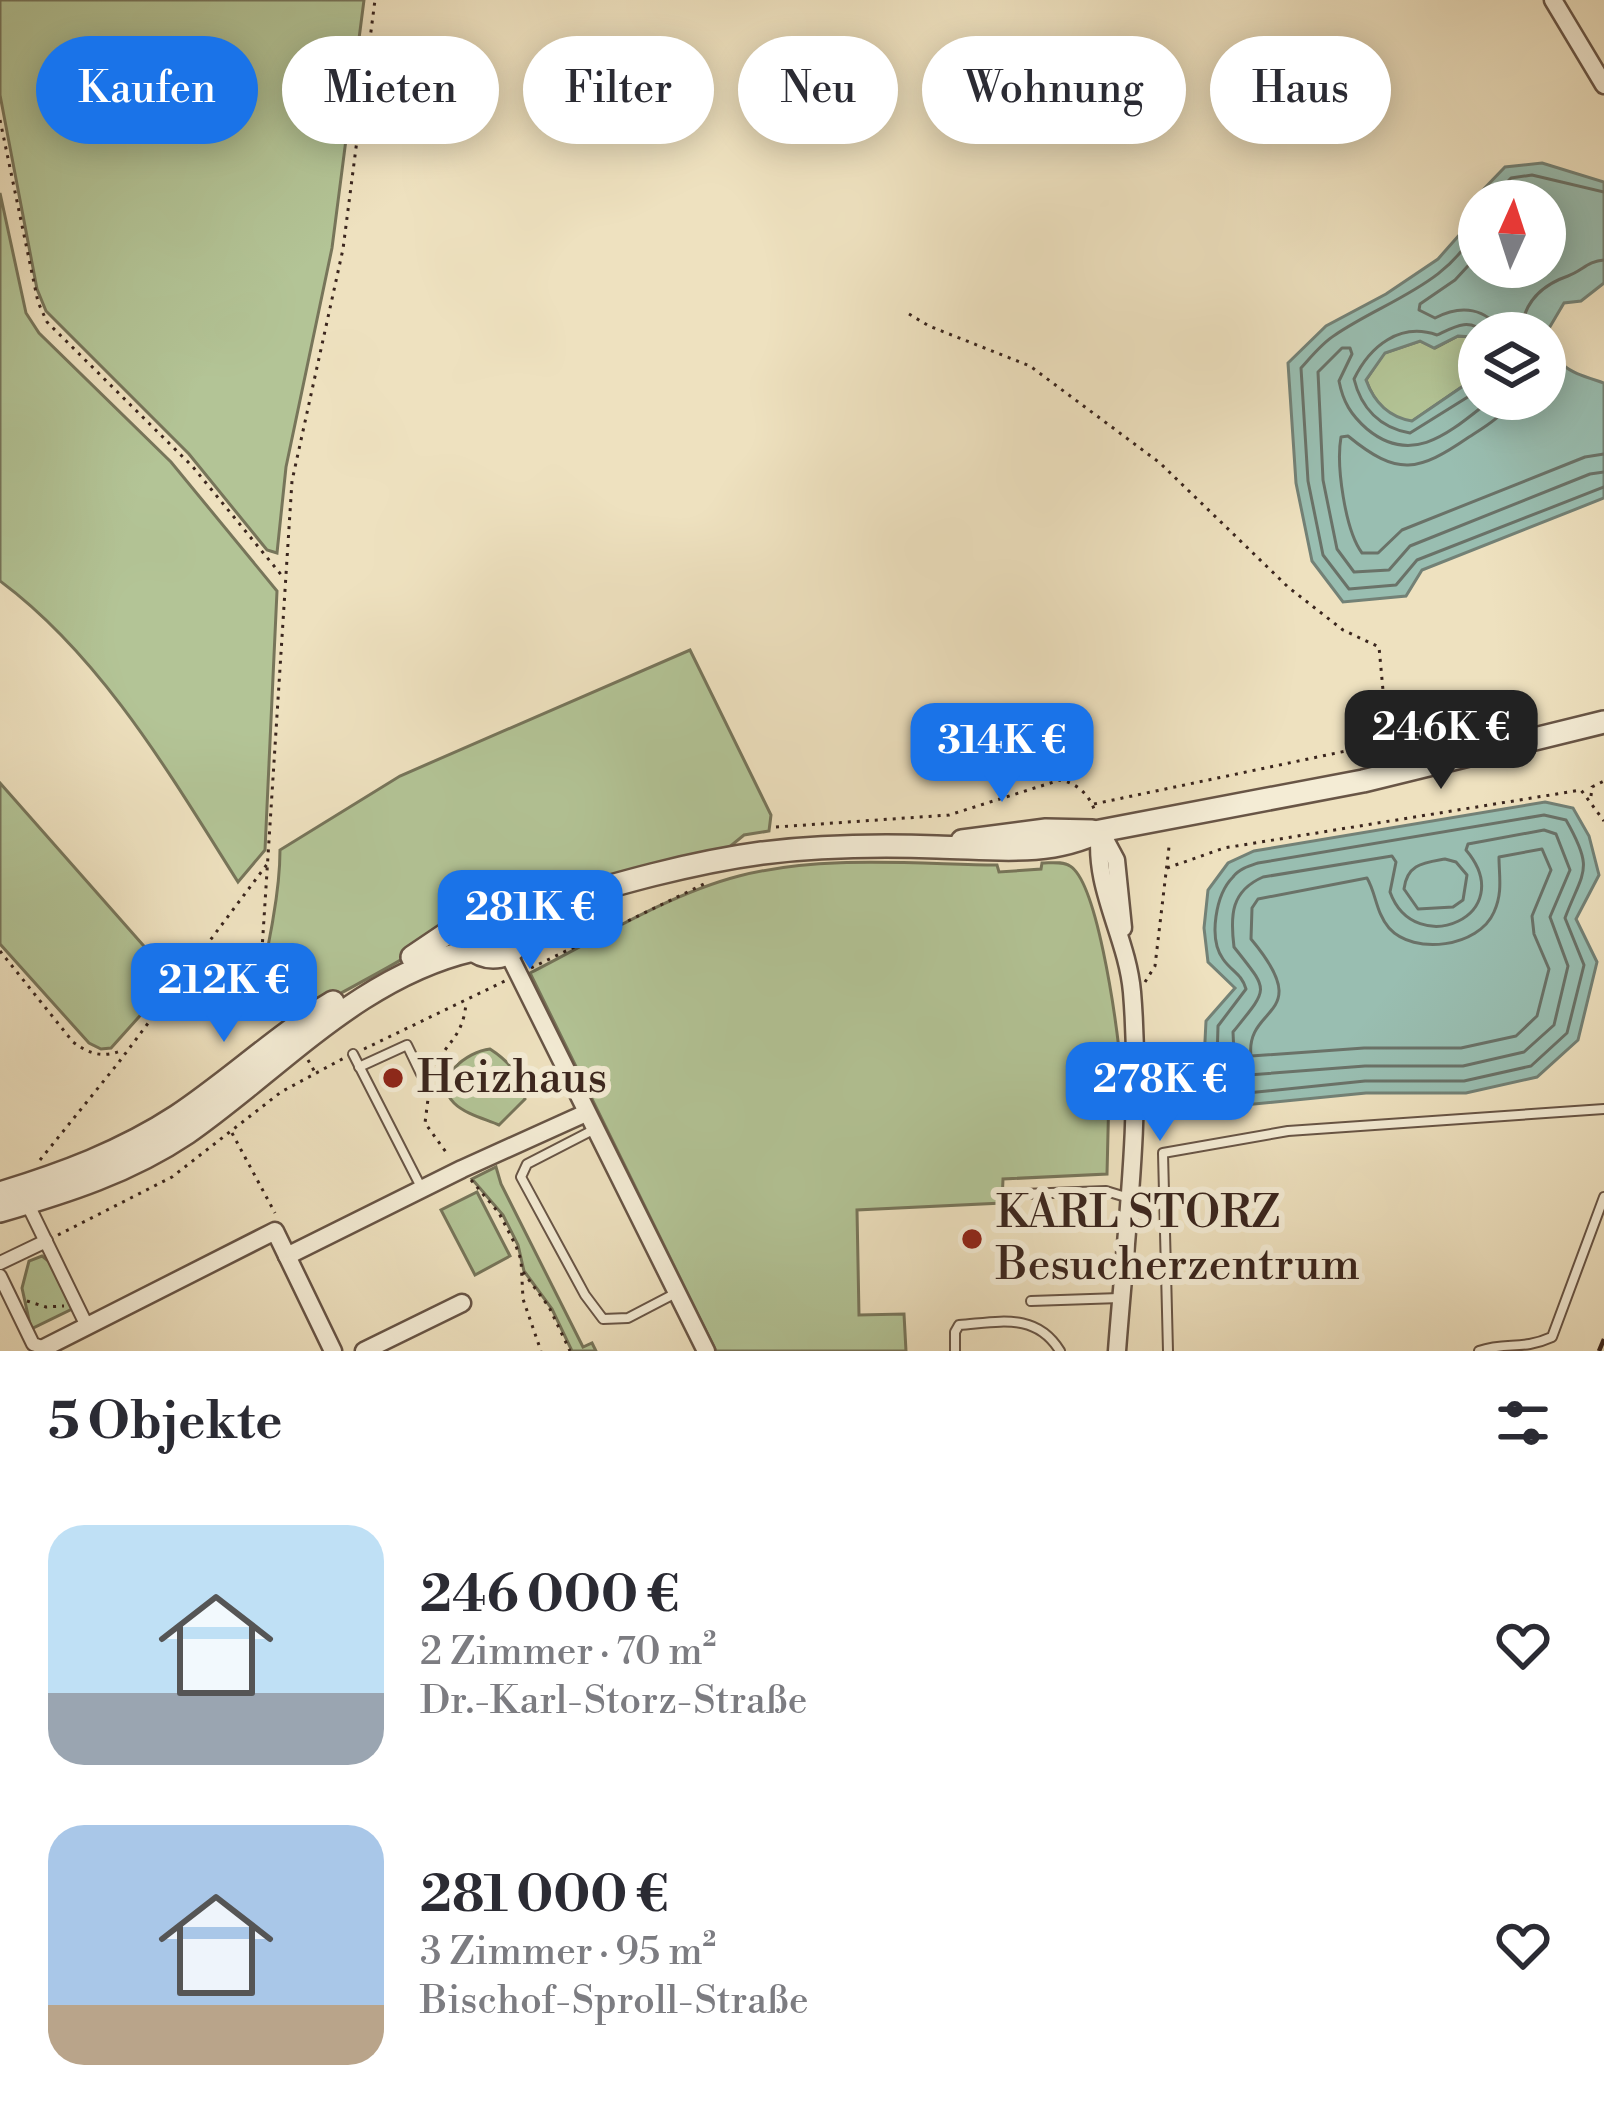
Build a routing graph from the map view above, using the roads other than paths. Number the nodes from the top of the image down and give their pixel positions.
1 (1553, 0) edge
2 (1604, 85) edge
3 (1604, 722) edge
4 (1098, 823) junction
5 (520, 912) junction
6 (461, 924) junction
7 (472, 950) junction
8 (508, 953) junction
9 (292, 1038) junction
10 (352, 1054) road end
11 (359, 1067) junction
12 (422, 1074) dead end
13 (1604, 1109) edge
14 (590, 1121) junction
15 (423, 1190) junction
16 (0, 1193) edge
17 (1023, 1194) dead end
18 (1604, 1197) edge
19 (1129, 1198) junction
20 (1165, 1200) junction
21 (0, 1211) edge
22 (31, 1211) dead end
23 (46, 1241) junction
24 (287, 1256) junction
25 (0, 1263) edge
26 (0, 1276) edge
27 (676, 1293) junction
28 (1121, 1298) junction
29 (1031, 1300) dead end
30 (462, 1303) dead end
31 (87, 1326) junction
32 (44, 1349) edge
33 (333, 1351) edge
34 (364, 1351) edge
35 (706, 1351) edge
36 (955, 1351) edge
37 (1060, 1351) edge
38 (1117, 1351) edge
39 (1168, 1351) edge
40 (1479, 1351) edge

1 - 2 street
3 - 4 street
4 - 5 street
4 - 19 street
5 - 6 street
5 - 8 street
6 - 7 street
6 - 9 street
7 - 8 street
7 - 9 street
8 - 14 street
9 - 16 street
9 - 21 street
10 - 11 lane
11 - 12 lane
11 - 15 lane
13 - 20 lane
14 - 15 street
14 - 27 street
14 - 27 lane
15 - 24 street
17 - 19 lane
18 - 40 lane
19 - 20 lane
19 - 28 street
20 - 39 lane
22 - 23 street
23 - 25 street
23 - 31 street
24 - 31 street
24 - 33 street
26 - 32 street
27 - 35 street
28 - 29 lane
28 - 38 street
30 - 34 street
31 - 32 street
36 - 37 lane

